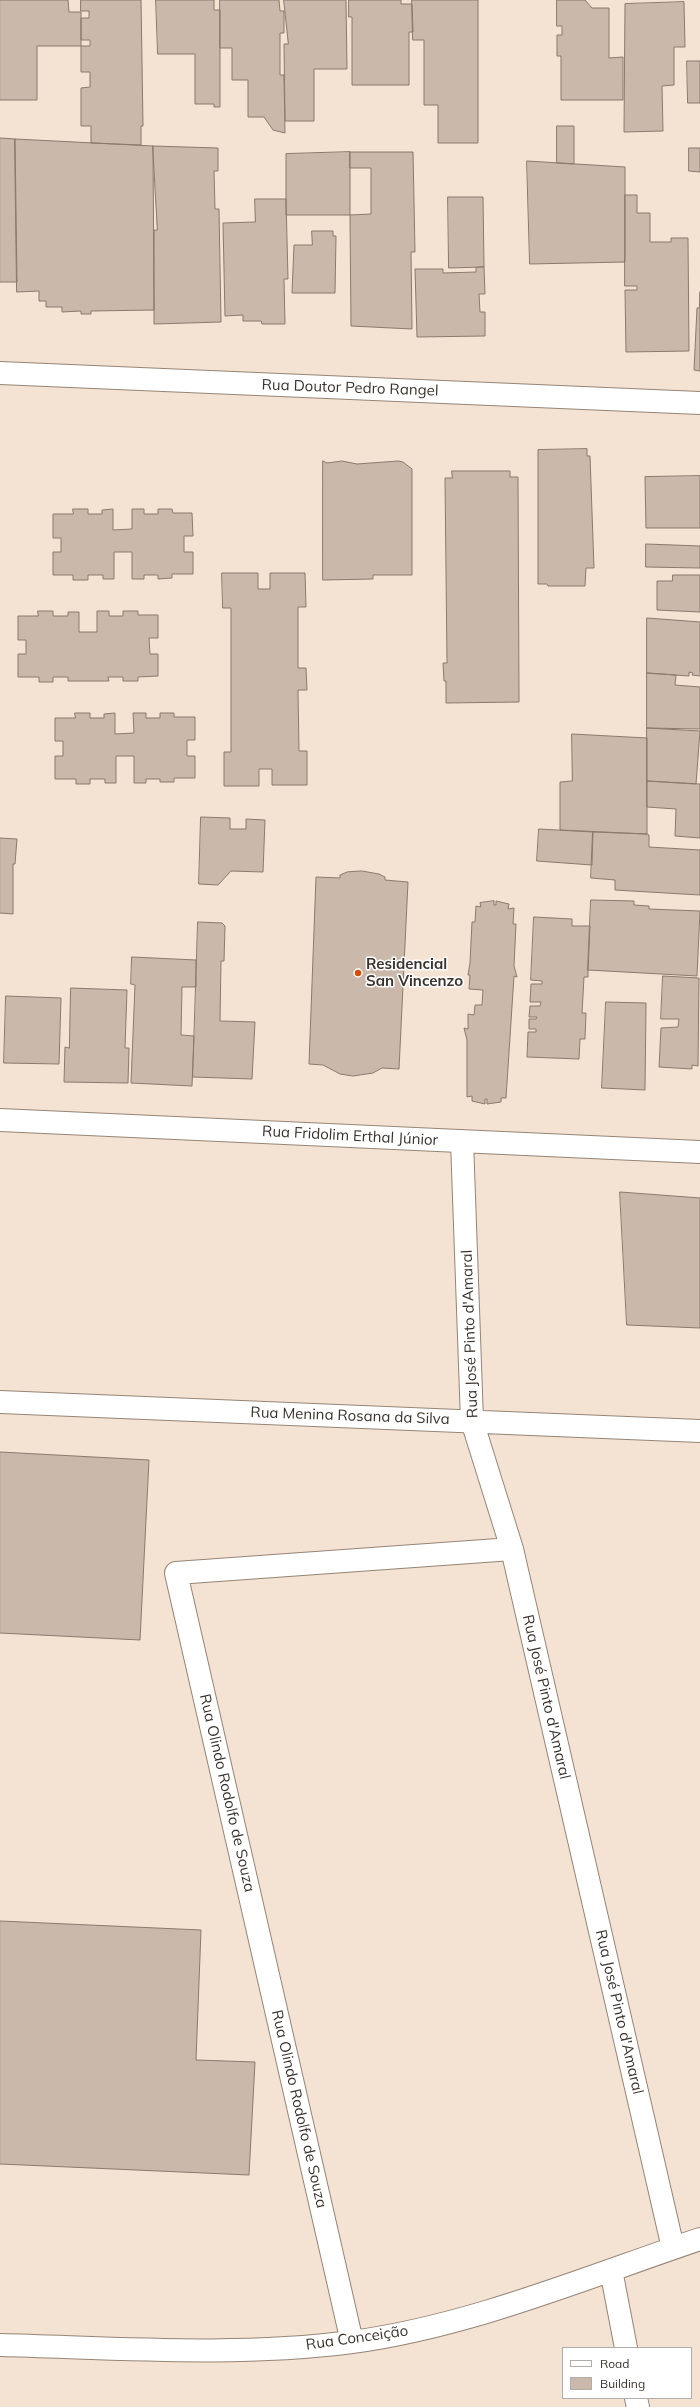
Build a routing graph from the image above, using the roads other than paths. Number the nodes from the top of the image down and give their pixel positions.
1 (0, 373) edge
2 (700, 402) edge
3 (0, 1120) edge
4 (462, 1141) junction
5 (700, 1152) edge
6 (0, 1402) edge
7 (472, 1421) junction
8 (700, 1431) edge
9 (512, 1549) junction
10 (700, 2239) edge
11 (673, 2248) junction
12 (611, 2270) junction
13 (352, 2342) junction
14 (0, 2345) edge
15 (626, 2347) edge

1 - 2 street, Rua Doutor Pedro Rangel
3 - 4 street, Rua Fridolim Erthal Júnior
4 - 5 street, Rua Fridolim Erthal Júnior
4 - 7 street, Rua José Pinto d'Amaral
6 - 7 street, Rua Menina Rosana da Silva
7 - 8 street, Rua Menina Rosana da Silva
7 - 9 street, Rua José Pinto d'Amaral
9 - 11 street, Rua José Pinto d'Amaral
9 - 13 street, Rua Olindo Rodolfo de Souza
10 - 11 street, Rua Conceição
11 - 12 street, Rua Conceição
12 - 13 street, Rua Conceição
12 - 15 street
13 - 14 street, Rua Conceição

